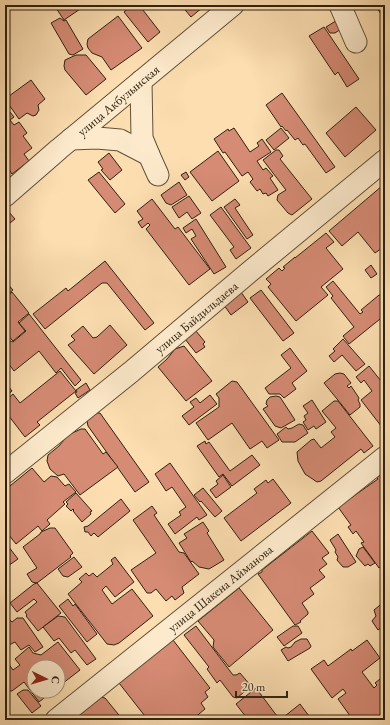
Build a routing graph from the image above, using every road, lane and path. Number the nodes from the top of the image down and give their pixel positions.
1 (233, 5) edge
2 (340, 5) edge
3 (356, 42) dead end
4 (141, 81) junction
5 (71, 139) junction
6 (149, 155) junction
7 (385, 160) edge
8 (158, 175) dead end
9 (5, 196) edge
10 (385, 457) edge
11 (5, 473) edge
12 (56, 720) edge

1 - 4 street, улица Акбулынская
2 - 3 street
4 - 5 street, улица Акбулынская
4 - 6 street
5 - 6 street
5 - 9 street, улица Акбулынская
6 - 8 street
7 - 11 street, улица Байдильдаева
10 - 12 street, улица Шакена Айманова

